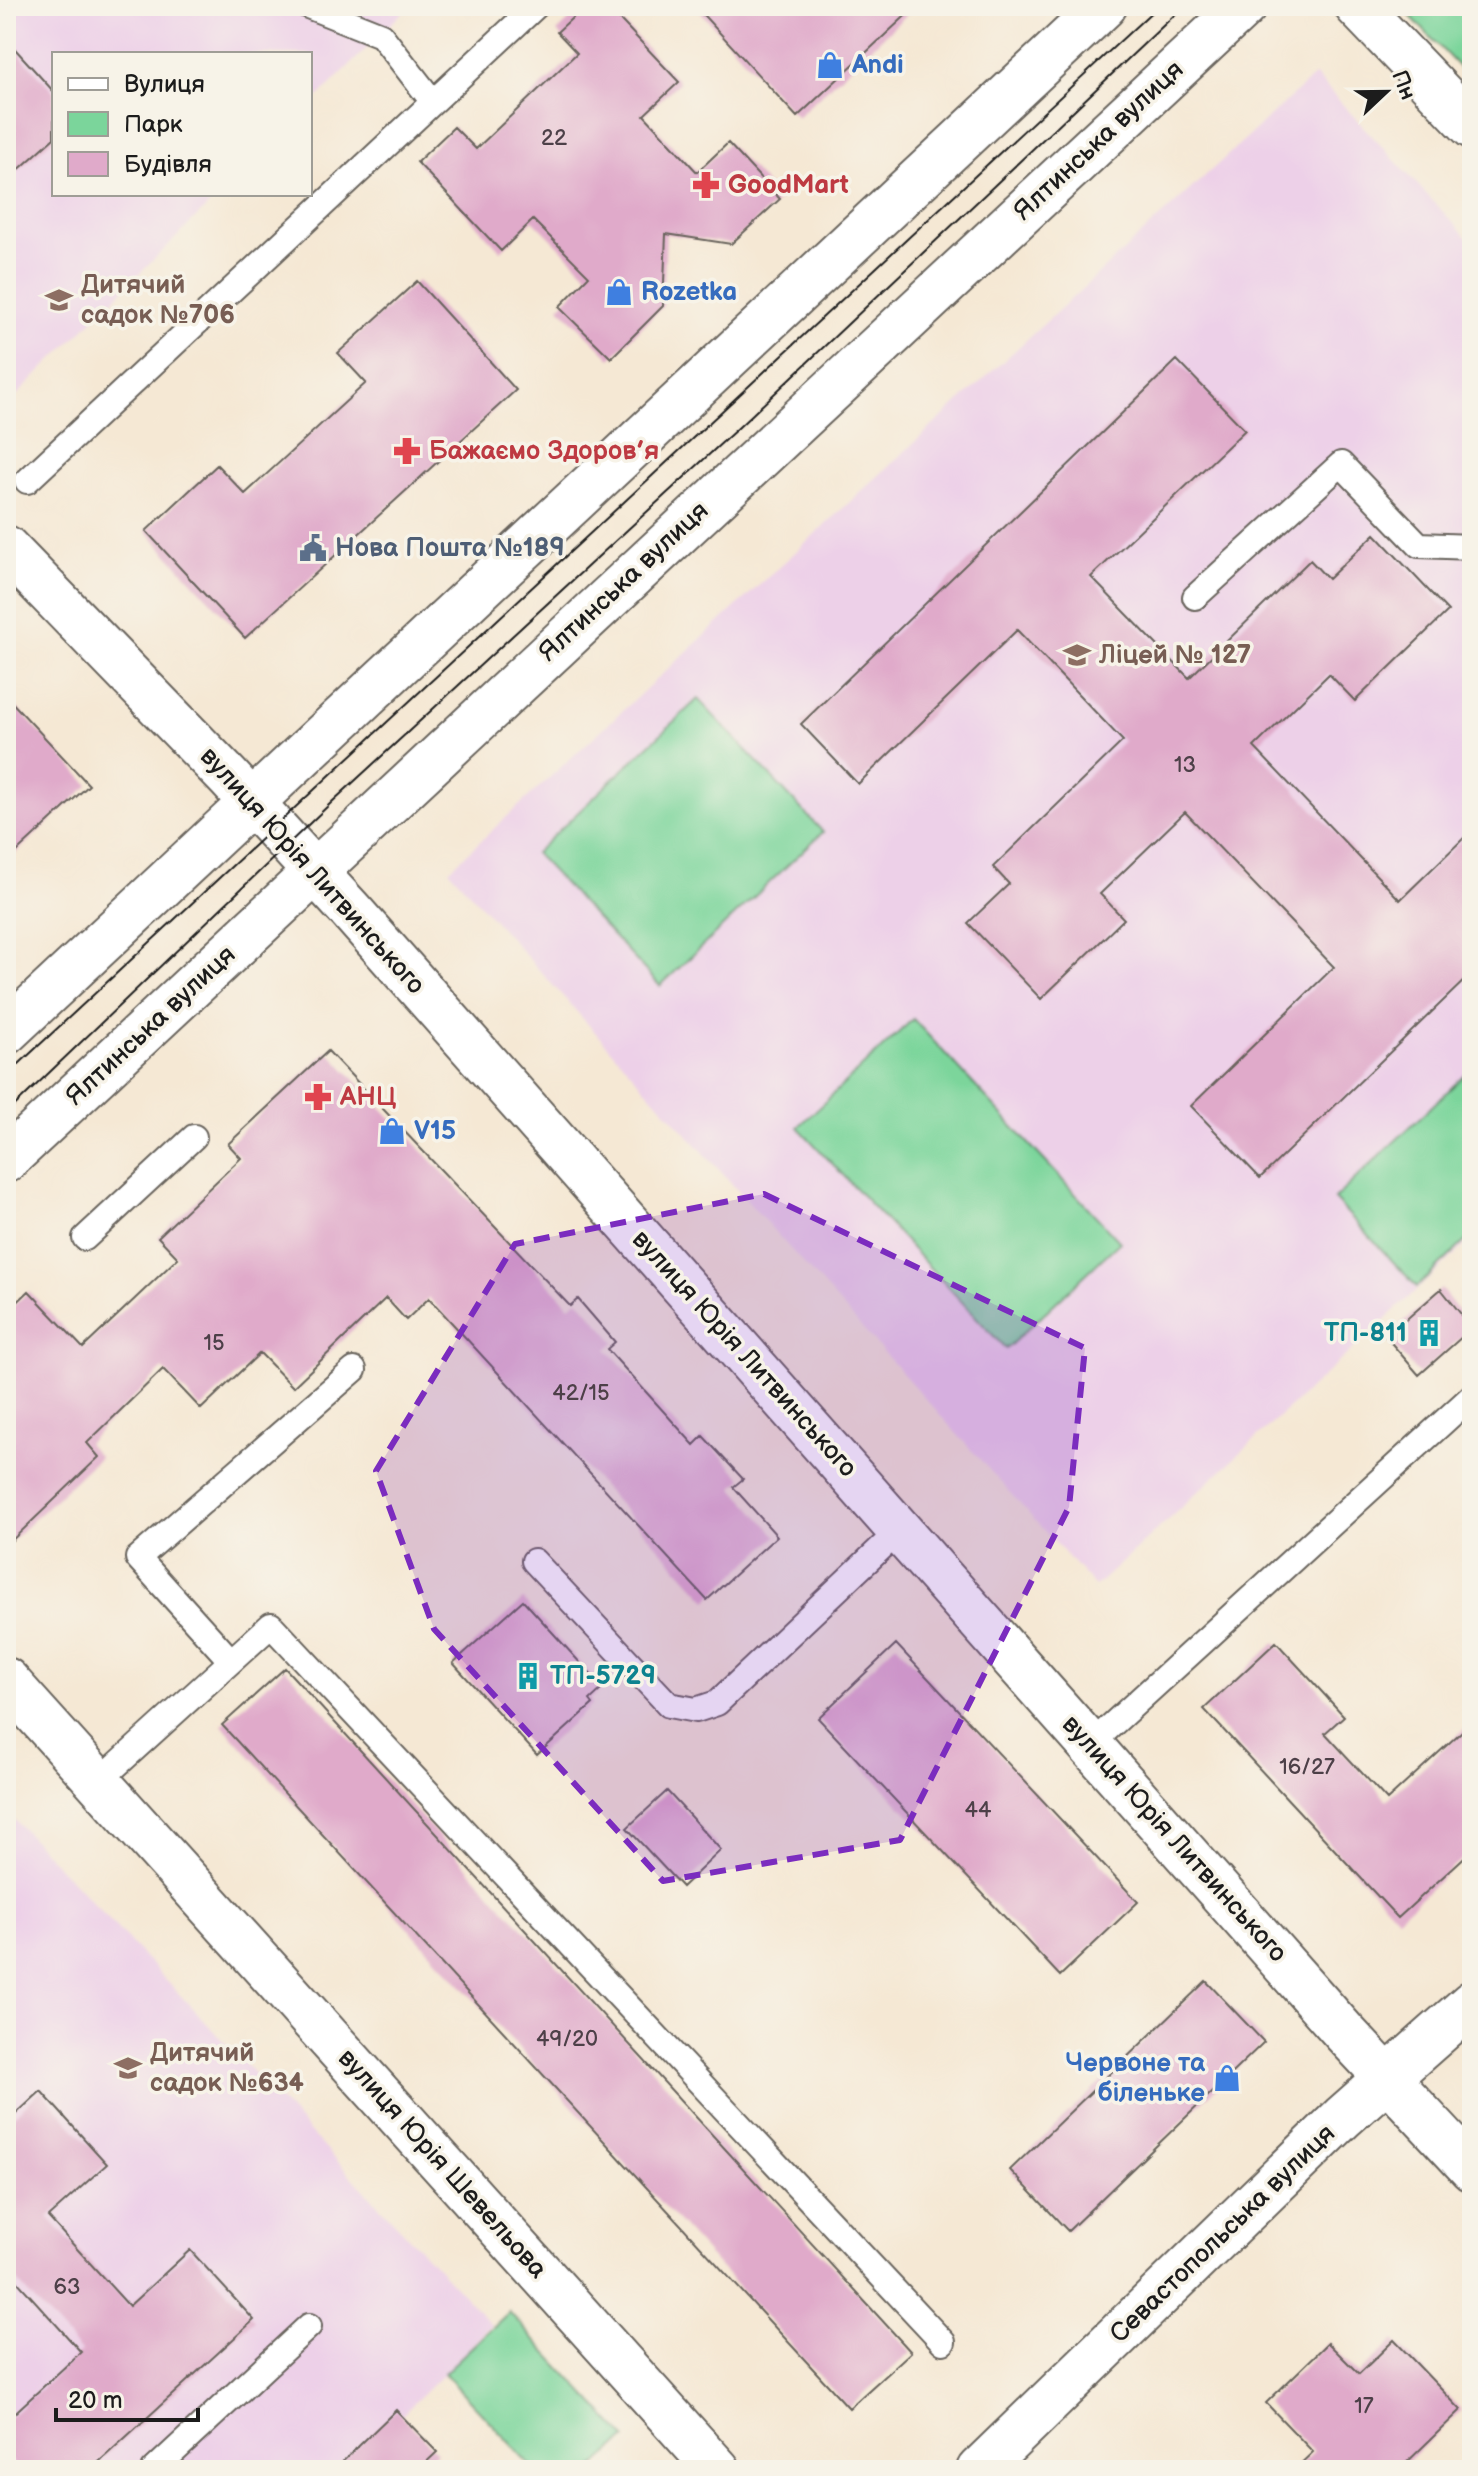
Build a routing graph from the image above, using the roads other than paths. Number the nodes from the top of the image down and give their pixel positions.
1 (308, 6) edge
2 (536, 6) edge
3 (1104, 6) edge
4 (1244, 6) edge
5 (1357, 6) edge
6 (433, 102) junction
7 (1472, 126) edge
8 (27, 481) dead end
9 (1472, 547) edge
10 (6, 548) edge
11 (1195, 597) dead end
12 (253, 804) junction
13 (314, 872) junction
14 (6, 1032) edge
15 (194, 1137) dead end
16 (6, 1160) edge
17 (85, 1238) dead end
18 (354, 1370) dead end
19 (1472, 1396) edge
20 (900, 1530) junction
21 (534, 1561) dead end
22 (231, 1661) junction
23 (6, 1680) edge
24 (1090, 1745) junction
25 (98, 1782) junction
26 (1472, 2003) edge
27 (1388, 2079) junction
28 (1472, 2169) edge
29 (309, 2326) dead end
30 (943, 2342) dead end
31 (154, 2470) edge
32 (718, 2470) edge
33 (979, 2470) edge

1 - 6 lane
2 - 6 lane
3 - 12 street
4 - 13 street, Ялтинська вулиця
5 - 7 street
6 - 8 lane
9 - 11 lane
10 - 12 street, вулиця Юрія Литвинського
12 - 13 street, вулиця Юрія Литвинського
12 - 14 street
13 - 16 street, Ялтинська вулиця
13 - 20 street, вулиця Юрія Литвинського
15 - 17 lane
18 - 22 lane
19 - 24 lane
20 - 21 lane
20 - 24 street, вулиця Юрія Литвинського
22 - 25 lane
22 - 30 lane
23 - 25 street, вулиця Юрія Шевельова
24 - 27 street, вулиця Юрія Литвинського
25 - 32 street, вулиця Юрія Шевельова
26 - 27 street, Севастопольська вулиця
27 - 28 street, вулиця Юрія Литвинського
27 - 33 street, Севастопольська вулиця
29 - 31 lane

